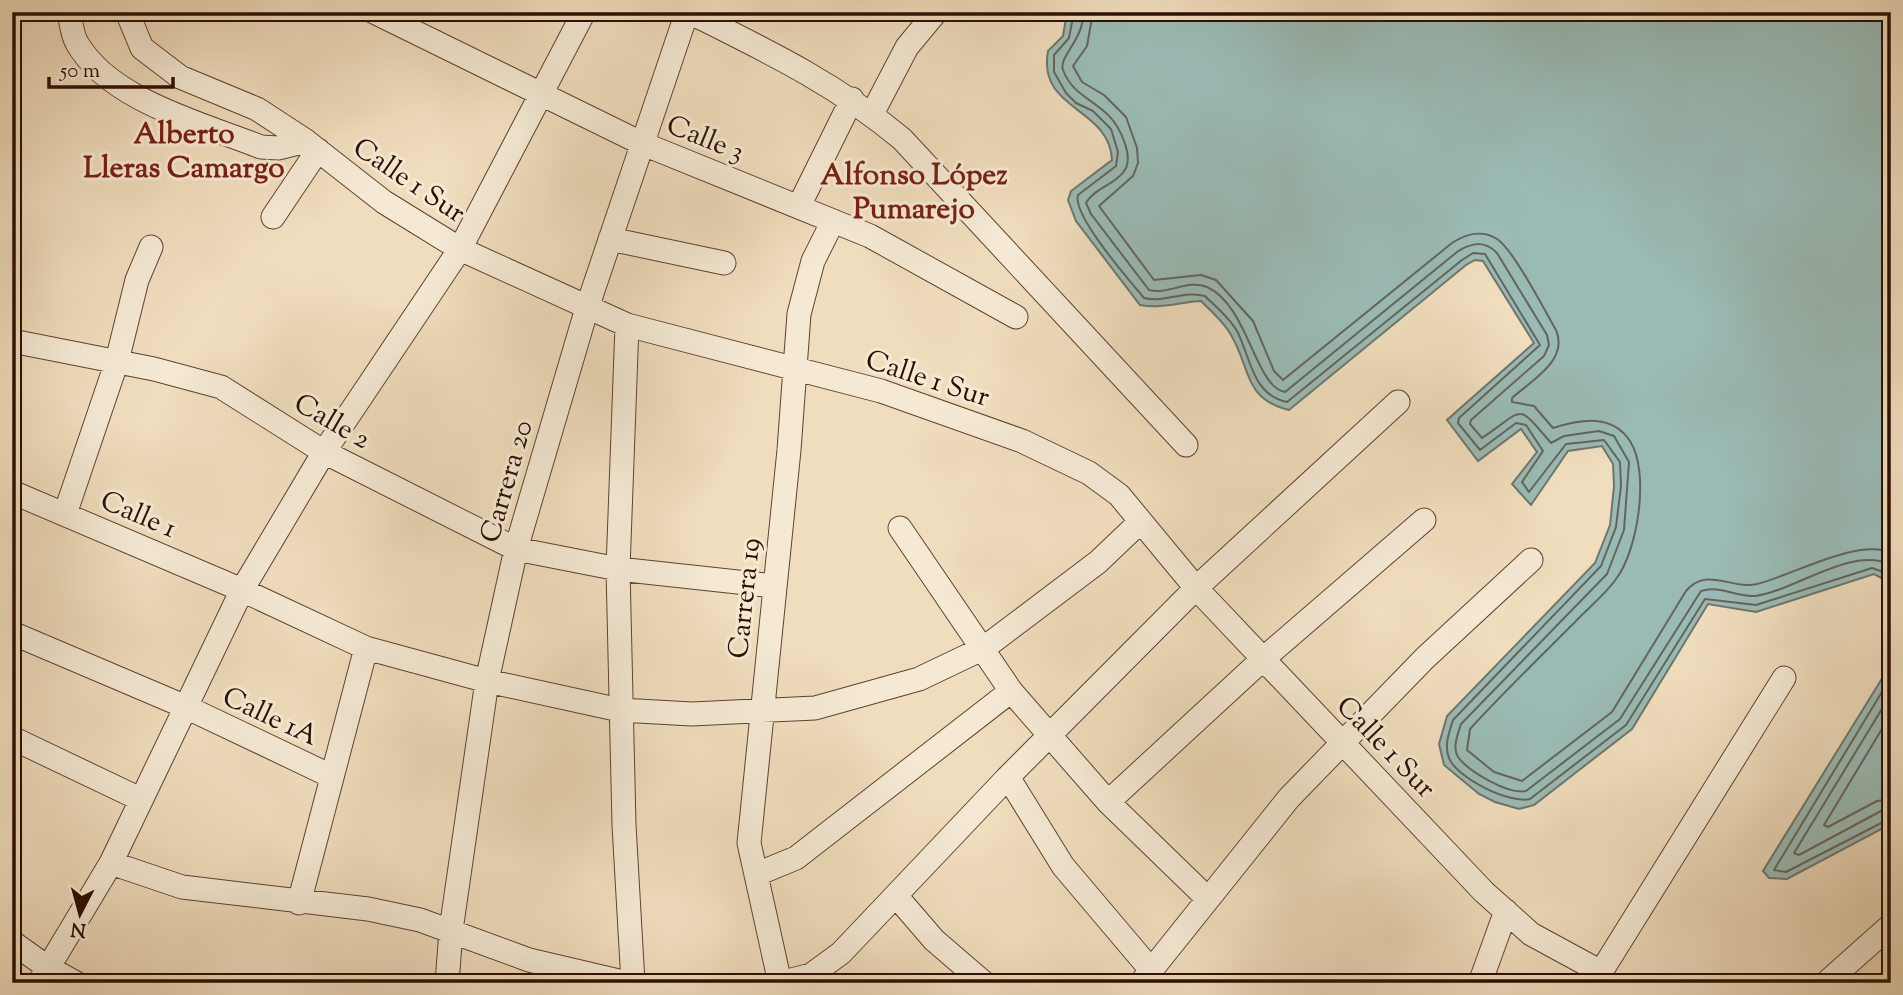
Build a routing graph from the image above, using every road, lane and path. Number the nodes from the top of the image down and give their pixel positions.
1 (69, 12) edge
2 (127, 12) edge
3 (374, 12) edge
4 (584, 12) edge
5 (688, 12) edge
6 (936, 12) edge
7 (543, 95) junction
8 (852, 99) junction
9 (872, 114) junction
10 (641, 143) junction
11 (312, 146) junction
12 (799, 206) junction
13 (272, 217) dead end
14 (833, 221) junction
15 (610, 239) junction
16 (151, 247) dead end
17 (460, 249) junction
18 (724, 264) dead end
19 (587, 308) junction
20 (1016, 317) dead end
21 (627, 325) junction
22 (12, 341) edge
23 (117, 361) junction
24 (797, 369) junction
25 (1398, 402) dead end
26 (1186, 446) dead end
27 (324, 452) junction
28 (12, 492) edge
29 (65, 514) junction
30 (1424, 520) dead end
31 (1140, 522) junction
32 (900, 528) dead end
33 (516, 549) junction
34 (1531, 560) dead end
35 (618, 569) junction
36 (774, 586) junction
37 (1196, 588) junction
38 (242, 590) junction
39 (12, 634) edge
40 (366, 648) junction
41 (984, 648) junction
42 (1263, 659) junction
43 (1784, 678) dead end
44 (487, 681) junction
45 (1012, 691) junction
46 (186, 707) junction
47 (620, 710) junction
48 (762, 713) junction
49 (1052, 735) junction
50 (12, 738) edge
51 (1342, 742) junction
52 (331, 776) junction
53 (1008, 777) junction
54 (140, 799) junction
55 (1108, 802) junction
56 (111, 863) junction
57 (757, 874) junction
58 (897, 897) junction
59 (1208, 899) junction
60 (299, 903) junction
61 (1506, 911) junction
62 (1891, 925) edge
63 (451, 930) junction
64 (12, 942) edge
65 (43, 975) edge
66 (1146, 976) edge
67 (1599, 977) edge
68 (583, 979) edge
69 (76, 983) edge
70 (447, 983) edge
71 (627, 983) edge
72 (633, 983) edge
73 (780, 983) edge
74 (984, 983) edge
75 (1480, 983) edge
76 (1826, 983) edge

1 - 11 street
2 - 11 street, Calle 1 Sur
3 - 7 street, Calle 3
4 - 7 street
5 - 8 street
5 - 10 street, Carrera 20
6 - 9 street
7 - 10 street, Calle 3
7 - 17 street
8 - 9 street
8 - 12 street
9 - 26 street
10 - 12 street, Calle 3
10 - 15 street, Carrera 20
11 - 13 street
11 - 17 street, Calle 1 Sur
12 - 14 street, Calle 3
14 - 20 street, Calle 3
14 - 24 street, Carrera 19
15 - 18 street
15 - 19 street, Carrera 20
16 - 23 street
17 - 19 street, Calle 1 Sur
17 - 27 street
19 - 21 street, Calle 1 Sur
19 - 33 street, Carrera 20
21 - 24 street, Calle 1 Sur
21 - 35 street
22 - 23 street, Calle 2
23 - 27 street, Calle 2
23 - 29 street
24 - 31 street, Calle 1 Sur
24 - 36 street, Carrera 19
25 - 37 street
27 - 33 street, Calle 2
27 - 38 street
28 - 29 street, Calle 1
29 - 38 street, Calle 1
30 - 42 street
31 - 37 street, Calle 1 Sur
31 - 41 street, Calle 1
32 - 41 street
33 - 35 street, Calle 2
33 - 44 street, Carrera 20
34 - 51 street
35 - 36 street, Calle 2
35 - 47 street
36 - 48 street, Carrera 19
37 - 42 street, Calle 1 Sur
37 - 49 street
38 - 40 street, Calle 1
38 - 46 street
39 - 46 street, Calle 1A
40 - 44 street, Calle 1
40 - 52 street
41 - 45 street
41 - 48 street, Calle 1
42 - 51 street, Calle 1 Sur
42 - 55 street
43 - 67 street
44 - 47 street, Calle 1
44 - 63 street, Carrera 20
45 - 49 street
45 - 57 street
46 - 52 street, Calle 1A
46 - 54 street
47 - 48 street, Calle 1
47 - 72 street
48 - 57 street, Carrera 19
49 - 53 street
49 - 55 street
50 - 54 street
51 - 59 street
51 - 61 street, Calle 1 Sur
52 - 60 street
53 - 58 street
53 - 66 street
54 - 56 street
55 - 59 street
56 - 60 street
56 - 65 street
57 - 73 street, Carrera 19
58 - 73 street
58 - 74 street
59 - 66 street
60 - 63 street
61 - 67 street, Calle 1 Sur
61 - 75 street
62 - 76 street
63 - 68 street
63 - 70 street, Carrera 20
64 - 65 street
65 - 69 street
68 - 71 street

